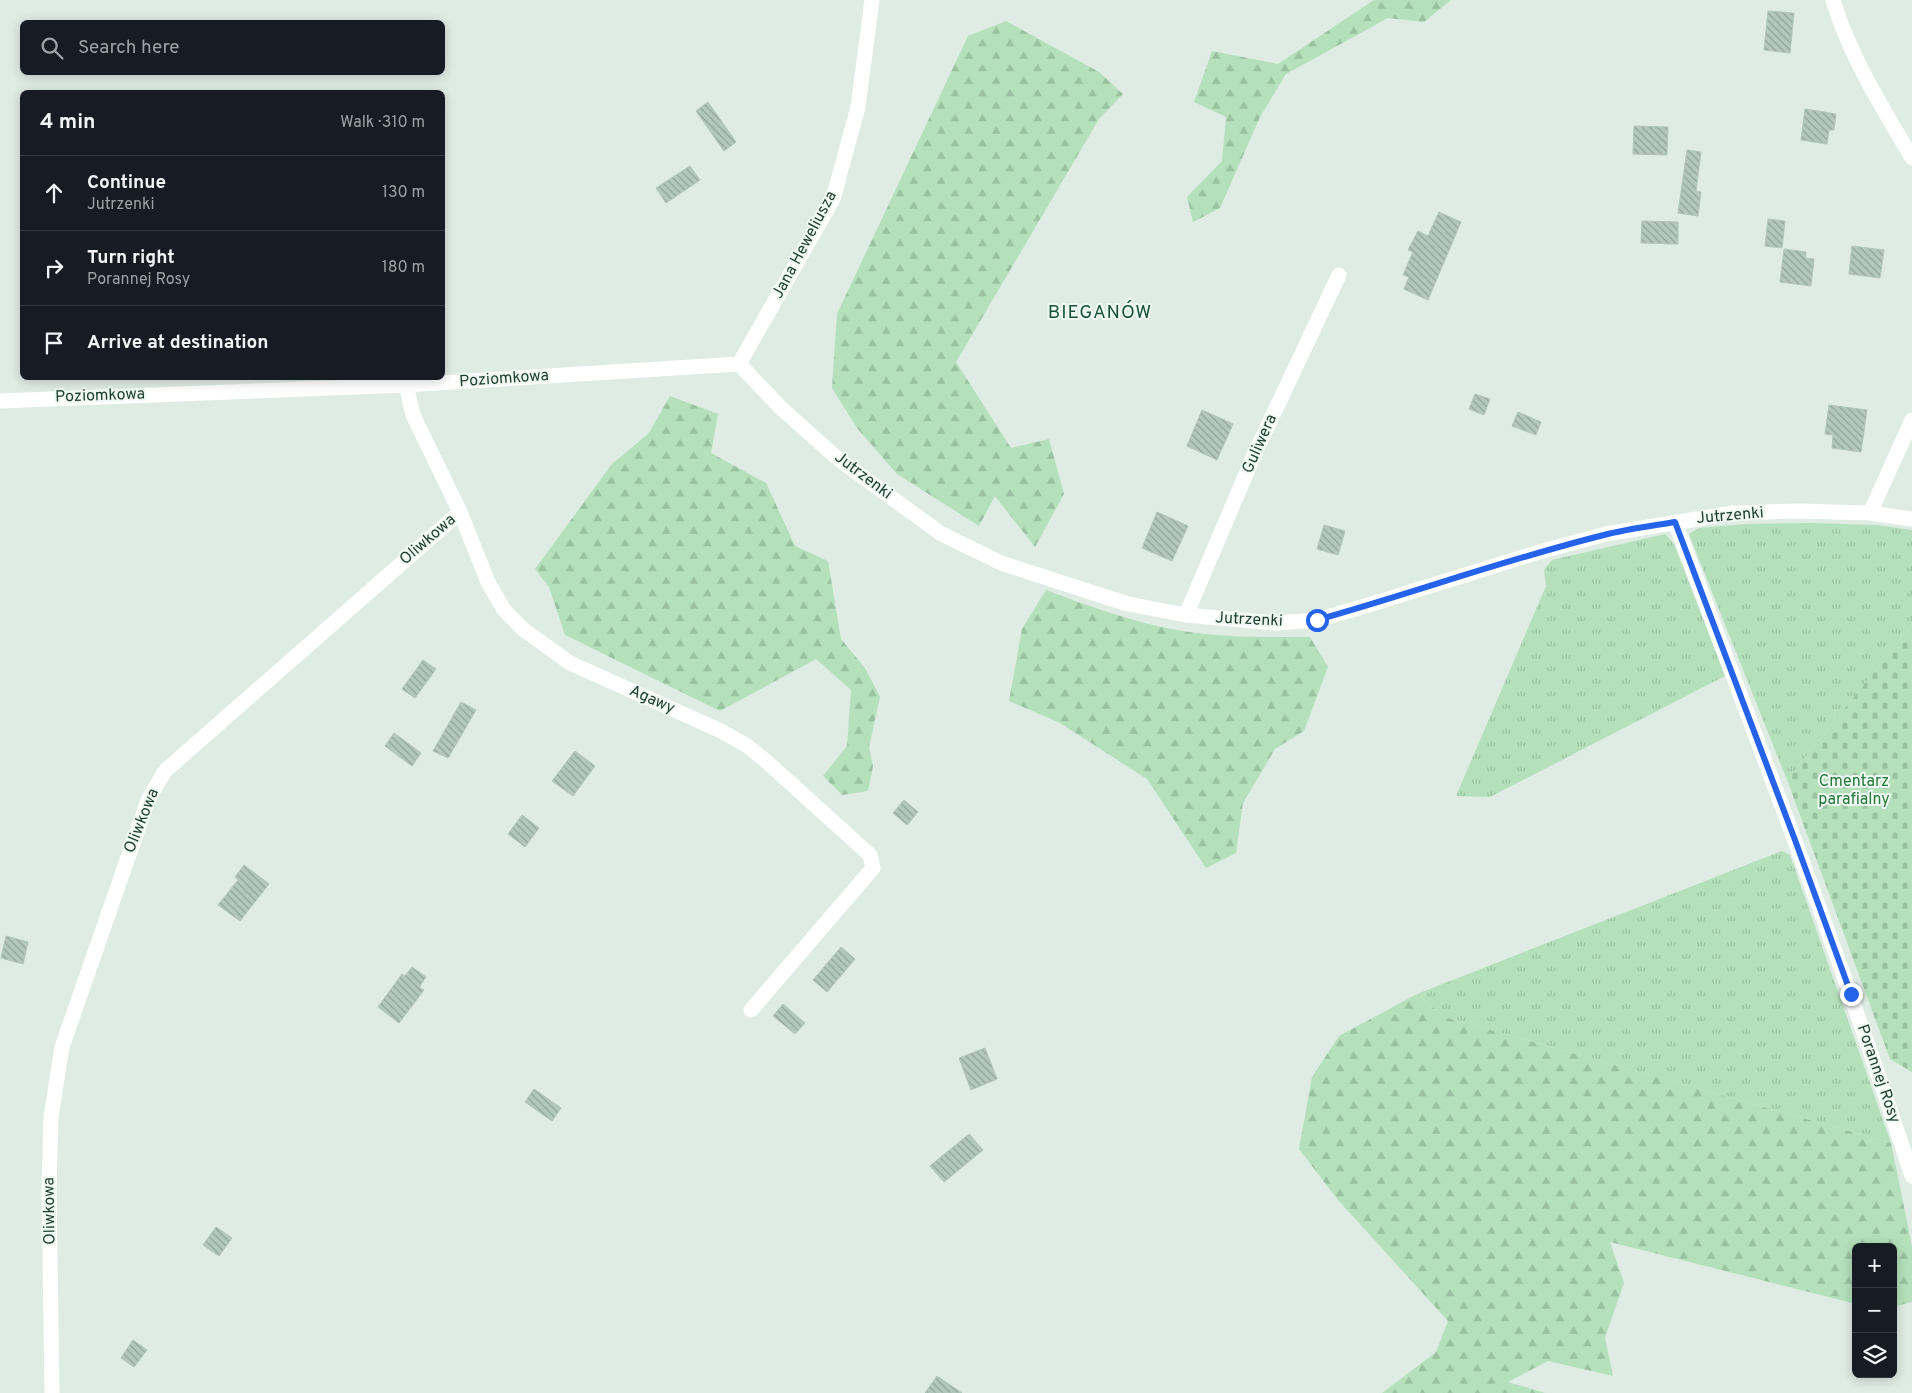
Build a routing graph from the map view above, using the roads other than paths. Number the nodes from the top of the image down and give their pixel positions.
1 (872, 0) edge
2 (1833, 0) edge
3 (1912, 158) edge
4 (1339, 275) dead end
5 (738, 364) junction
6 (406, 385) junction
7 (0, 401) edge
8 (1912, 420) edge
9 (460, 512) junction
10 (1870, 513) junction
11 (1912, 519) edge
12 (1675, 522) junction
13 (1186, 615) junction
14 (751, 1010) dead end
15 (1912, 1176) edge
16 (52, 1393) edge

1 - 5 street, Jana Heweliusza
2 - 3 street
4 - 13 street, Guliwera
5 - 6 street, Poziomkowa
5 - 13 street, Jutrzenki
6 - 7 street, Poziomkowa
6 - 9 street, Oliwkowa
8 - 10 street
9 - 14 street, Agawy
9 - 16 street, Oliwkowa
10 - 11 street, Jutrzenki
10 - 12 street, Jutrzenki
12 - 13 street, Jutrzenki
12 - 15 street, Porannej Rosy

